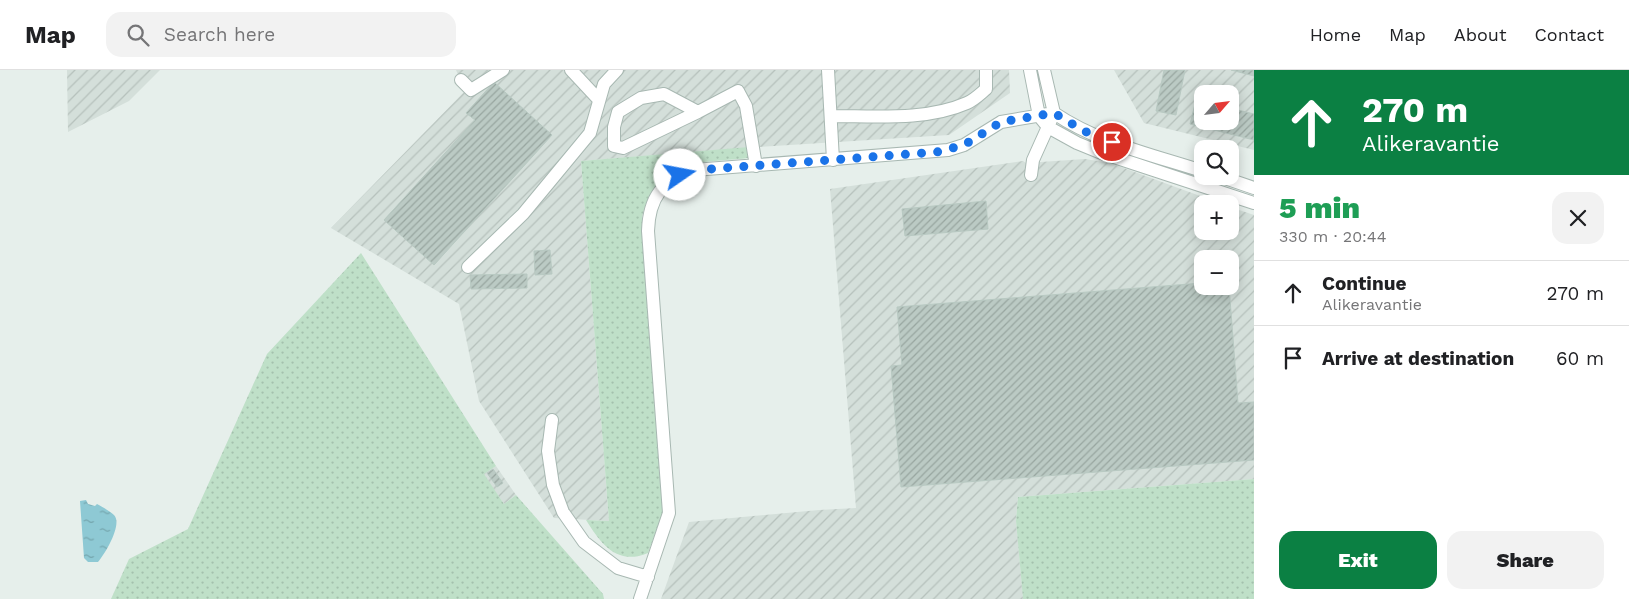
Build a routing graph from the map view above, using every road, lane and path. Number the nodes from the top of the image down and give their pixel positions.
1 (503, 70) edge
2 (571, 70) edge
3 (617, 70) edge
4 (828, 70) edge
5 (986, 70) edge
6 (1030, 70) edge
7 (1044, 70) edge
8 (460, 80) dead end
9 (599, 100) junction
10 (698, 112) junction
11 (1054, 113) junction
12 (832, 116) junction
13 (1039, 116) junction
14 (1048, 127) junction
15 (833, 160) junction
16 (756, 166) junction
17 (1194, 168) edge
18 (1031, 175) dead end
19 (1239, 183) edge
20 (1254, 188) edge
21 (1254, 203) edge
22 (468, 268) dead end
23 (552, 420) dead end
24 (648, 577) junction
25 (640, 599) edge

1 - 8 street
2 - 9 street
3 - 9 street
4 - 12 street
5 - 12 street
6 - 13 street
7 - 11 street
9 - 22 street
10 - 10 street
10 - 16 street
11 - 13 street
11 - 14 street
11 - 17 street
12 - 15 street
13 - 14 street
13 - 15 street
14 - 18 street
14 - 21 street
15 - 16 street
16 - 24 street
19 - 20 street
23 - 24 street
24 - 25 street

